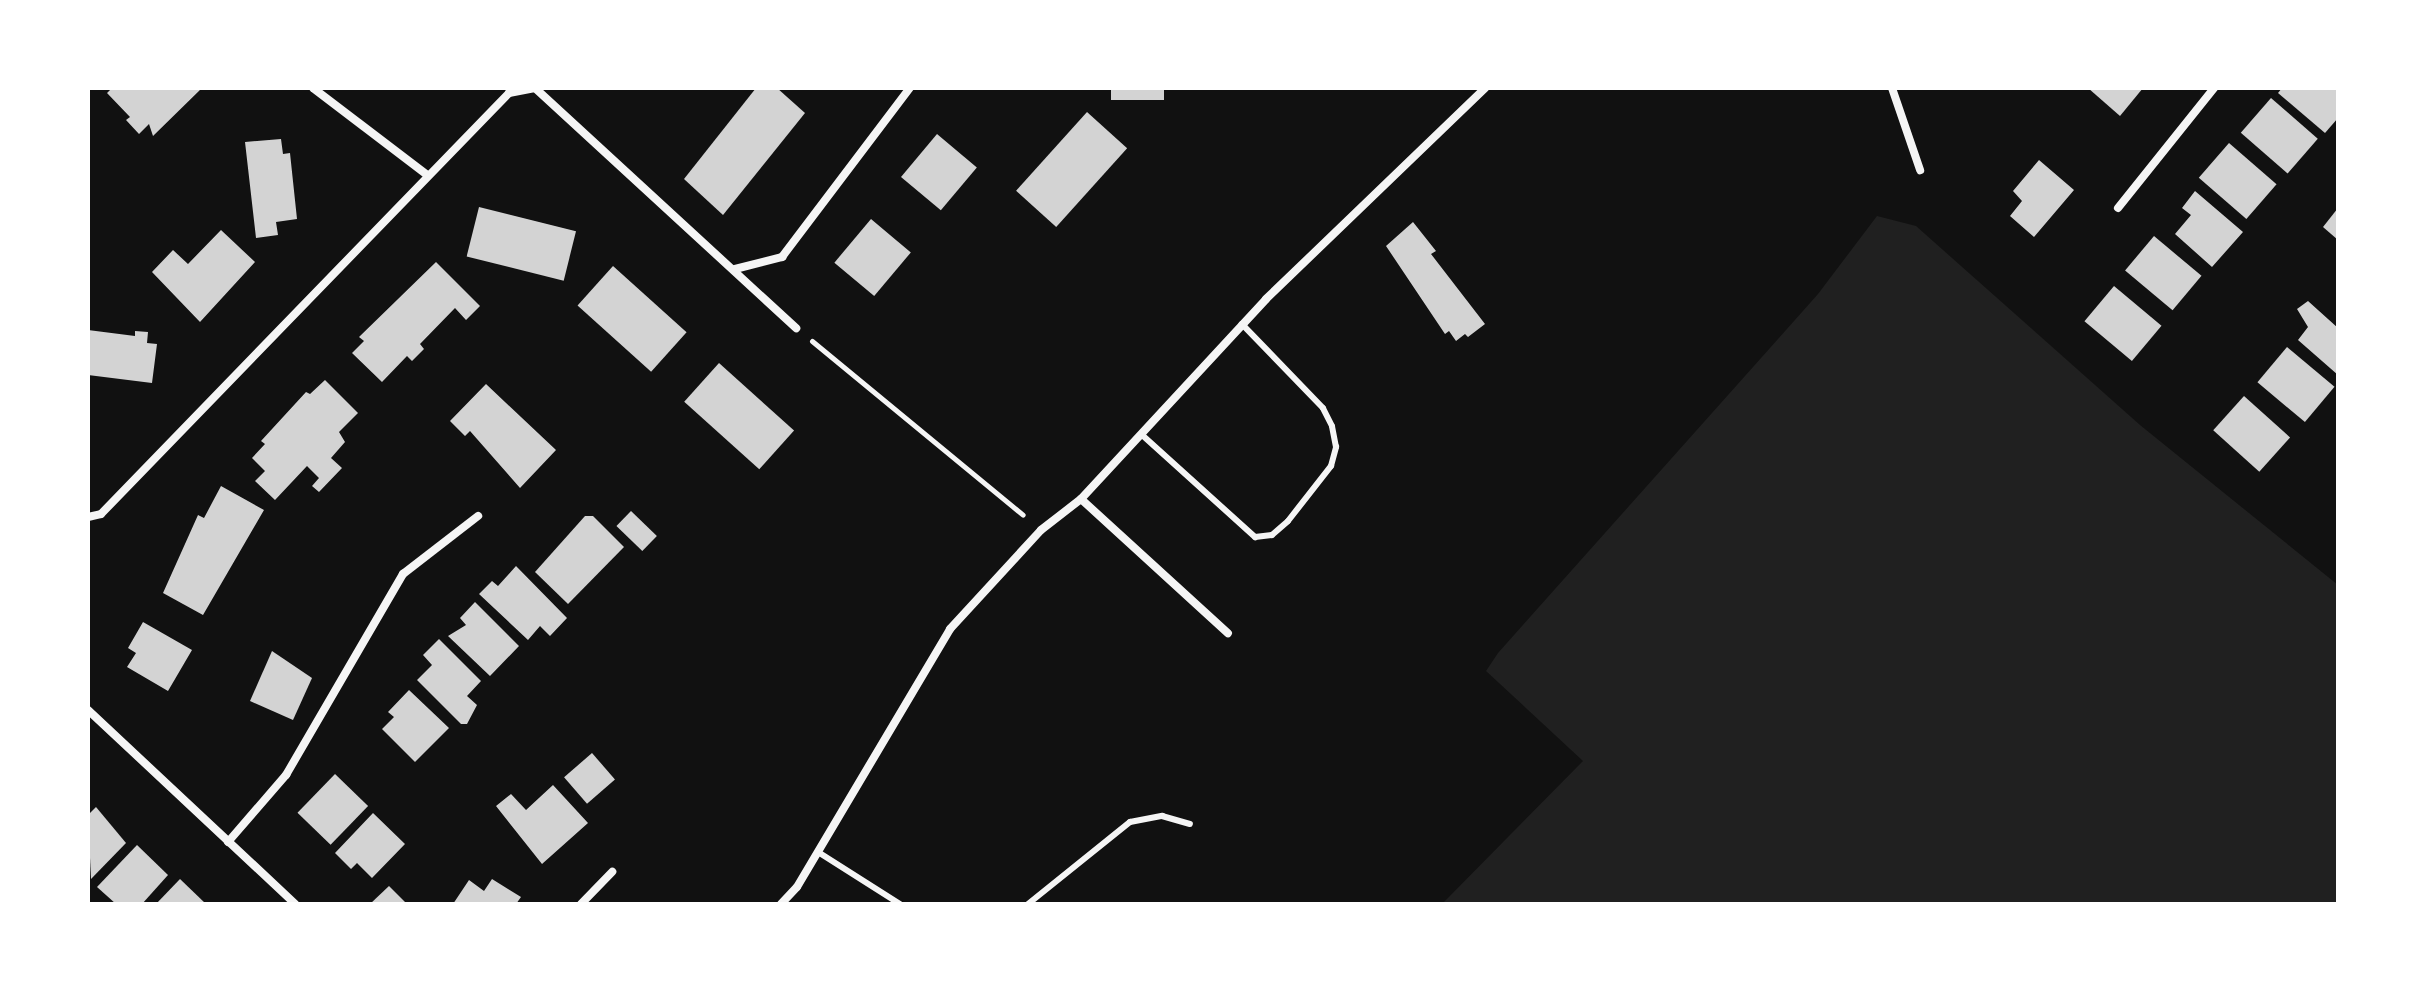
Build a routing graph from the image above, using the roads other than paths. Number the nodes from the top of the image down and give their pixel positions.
1 (313, 88) edge
2 (534, 88) edge
3 (910, 88) edge
4 (1485, 88) edge
5 (1892, 88) edge
6 (2214, 88) edge
7 (1920, 170) dead end
8 (426, 174) junction
9 (2118, 208) dead end
10 (735, 269) junction
11 (1242, 324) junction
12 (796, 328) road end
13 (1141, 434) junction
14 (1081, 499) junction
15 (478, 516) dead end
16 (88, 517) edge
17 (1228, 633) dead end
18 (88, 710) edge
19 (1190, 824) dead end
20 (228, 842) junction
21 (818, 852) junction
22 (612, 872) dead end
23 (295, 904) edge
24 (581, 904) edge
25 (781, 904) edge
26 (900, 904) edge
27 (1028, 904) edge

1 - 8 street
2 - 8 street
2 - 10 street
3 - 10 street
4 - 11 street
5 - 7 street
6 - 9 street
8 - 16 street
10 - 12 street
11 - 13 street
11 - 13 lane
13 - 14 street
14 - 17 street
14 - 21 street
15 - 20 street
18 - 20 street
19 - 27 lane
20 - 23 street
21 - 25 street
21 - 26 lane
22 - 24 street

